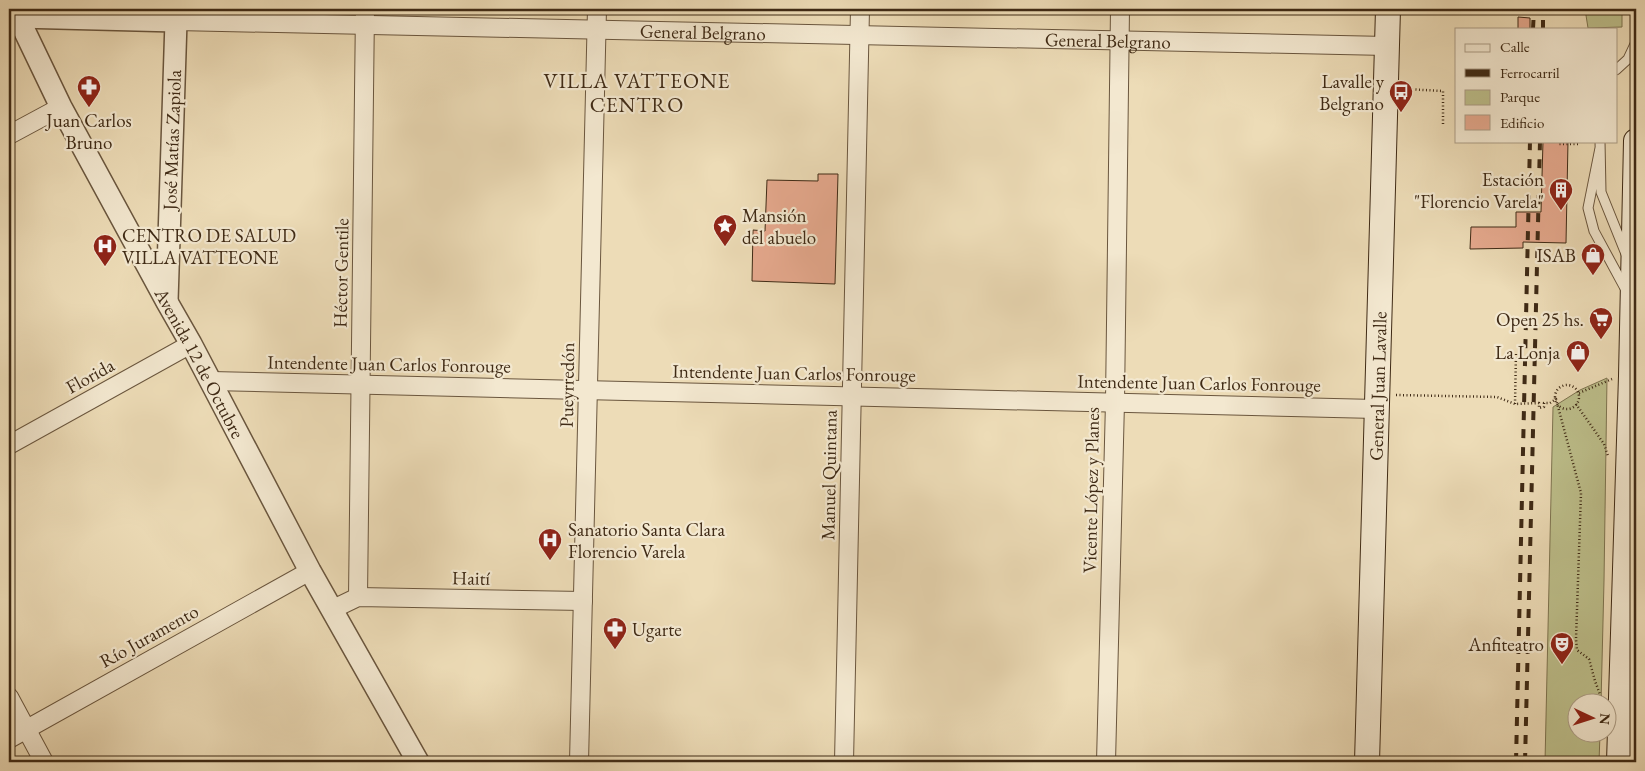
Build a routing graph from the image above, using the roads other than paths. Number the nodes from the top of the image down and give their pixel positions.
1 (598, 9) edge
2 (860, 9) edge
3 (1120, 9) edge
4 (1388, 9) edge
5 (16, 13) edge
6 (176, 15) edge
7 (365, 17) edge
8 (597, 30) junction
9 (860, 36) junction
10 (1120, 41) junction
11 (1636, 42) edge
12 (1387, 46) junction
13 (1618, 68) edge
14 (62, 107) junction
15 (9, 136) edge
16 (1636, 141) edge
17 (1600, 144) edge
18 (1634, 272) junction
19 (167, 302) junction
20 (1633, 304) junction
21 (191, 344) junction
22 (211, 381) junction
23 (360, 385) junction
24 (588, 390) junction
25 (852, 396) junction
26 (1114, 402) junction
27 (1376, 409) junction
28 (1633, 413) edge
29 (9, 445) edge
30 (310, 571) junction
31 (358, 597) junction
32 (583, 601) junction
33 (332, 610) junction
34 (9, 697) edge
35 (1629, 720) edge
36 (26, 729) junction
37 (9, 739) edge
38 (44, 762) edge
39 (418, 762) edge
40 (579, 762) edge
41 (844, 762) edge
42 (1106, 762) edge
43 (1366, 762) edge
44 (1619, 762) edge

1 - 8 street, Pueyrredón
2 - 9 street, Manuel Quintana
3 - 10 street, Vicente López y Planes
4 - 12 main road, General Juan Lavalle
5 - 6 street, General Belgrano
5 - 14 street, Avenida 12 de Octubre
6 - 7 street, General Belgrano
6 - 19 street, José Matías Zapiola
7 - 8 street, General Belgrano
7 - 23 street, Héctor Gentile
8 - 9 street, General Belgrano
8 - 24 street, Pueyrredón
9 - 10 street, General Belgrano
9 - 25 street, Manuel Quintana
10 - 12 street, General Belgrano
10 - 26 street, Vicente López y Planes
11 - 13 lane
12 - 27 main road, General Juan Lavalle
14 - 15 street
14 - 19 street, Avenida 12 de Octubre
16 - 18 main road
17 - 18 lane
17 - 20 lane
18 - 20 main road
19 - 21 street, Avenida 12 de Octubre
20 - 28 main road
21 - 22 street, Avenida 12 de Octubre
21 - 29 street, Florida
22 - 23 street, Intendente Juan Carlos Fonrouge
22 - 30 street, Avenida 12 de Octubre
23 - 24 street, Intendente Juan Carlos Fonrouge
23 - 31 street, Héctor Gentile
24 - 25 street, Intendente Juan Carlos Fonrouge
24 - 32 street, Pueyrredón
25 - 26 street, Intendente Juan Carlos Fonrouge
25 - 41 street, Manuel Quintana
26 - 27 street, Intendente Juan Carlos Fonrouge
26 - 42 street, Vicente López y Planes
27 - 43 main road, General Juan Lavalle
28 - 35 main road
30 - 33 street, Avenida 12 de Octubre
30 - 36 street, Río Juramento
31 - 32 street, Haití
31 - 33 street
32 - 40 street, Pueyrredón
33 - 39 street, Avenida 12 de Octubre
34 - 36 street
35 - 44 main road
36 - 37 street, Río Juramento
36 - 38 street

